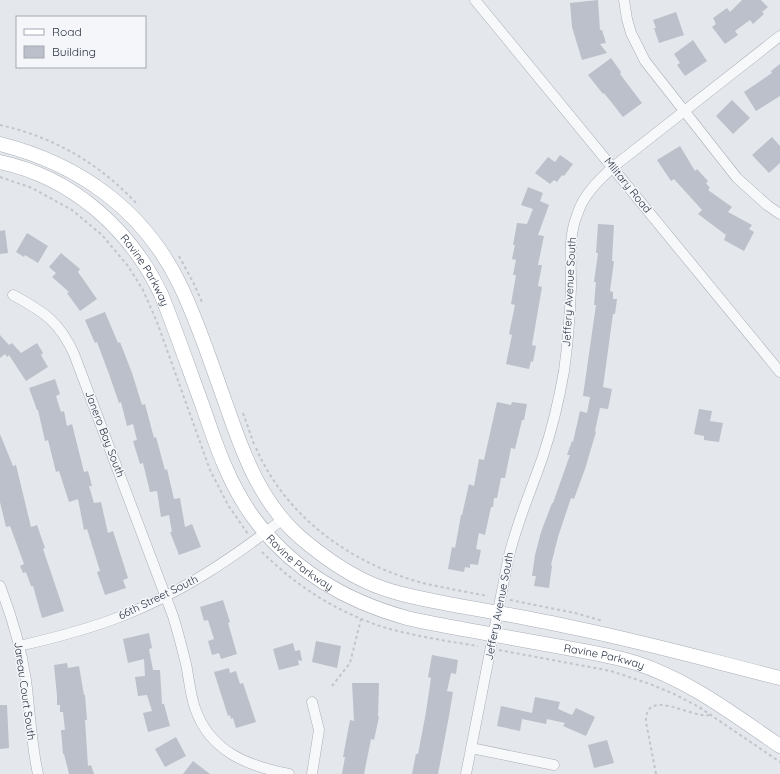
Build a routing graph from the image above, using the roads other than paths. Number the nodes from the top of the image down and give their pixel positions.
1 (474, 0) edge
2 (624, 0) edge
3 (780, 36) edge
4 (684, 110) junction
5 (0, 144) edge
6 (0, 162) edge
7 (613, 167) junction
8 (780, 214) edge
9 (13, 295) dead end
10 (780, 372) edge
11 (283, 519) junction
12 (266, 532) junction
13 (0, 586) edge
14 (166, 596) junction
15 (497, 613) junction
16 (493, 634) junction
17 (20, 646) junction
18 (780, 678) edge
19 (312, 702) dead end
20 (780, 746) edge
21 (471, 748) junction
22 (554, 765) dead end
23 (38, 774) edge
24 (289, 774) edge
25 (312, 774) edge
26 (466, 774) edge

1 - 7 street, Military Road
2 - 4 street
3 - 4 street, Jeffery Avenue South
4 - 7 street, Jeffery Avenue South
4 - 8 street
5 - 11 street, Ravine Parkway
6 - 12 street, Ravine Parkway
7 - 10 street, Military Road
7 - 15 street, Jeffery Avenue South
9 - 14 street, Janero Bay South
11 - 12 street, 66th Street South
11 - 15 street, Ravine Parkway
12 - 14 street, 66th Street South
12 - 16 street, Ravine Parkway
13 - 17 street, Jareau Court South
14 - 17 street, 66th Street South
14 - 24 street, Janero Bay South
15 - 16 street, Jeffery Avenue South
15 - 18 street, Ravine Parkway
16 - 20 street, Ravine Parkway
16 - 21 street, Jeffery Avenue South
17 - 23 street, Jareau Court South
19 - 25 street
21 - 22 street
21 - 26 street, Jeffery Avenue South

